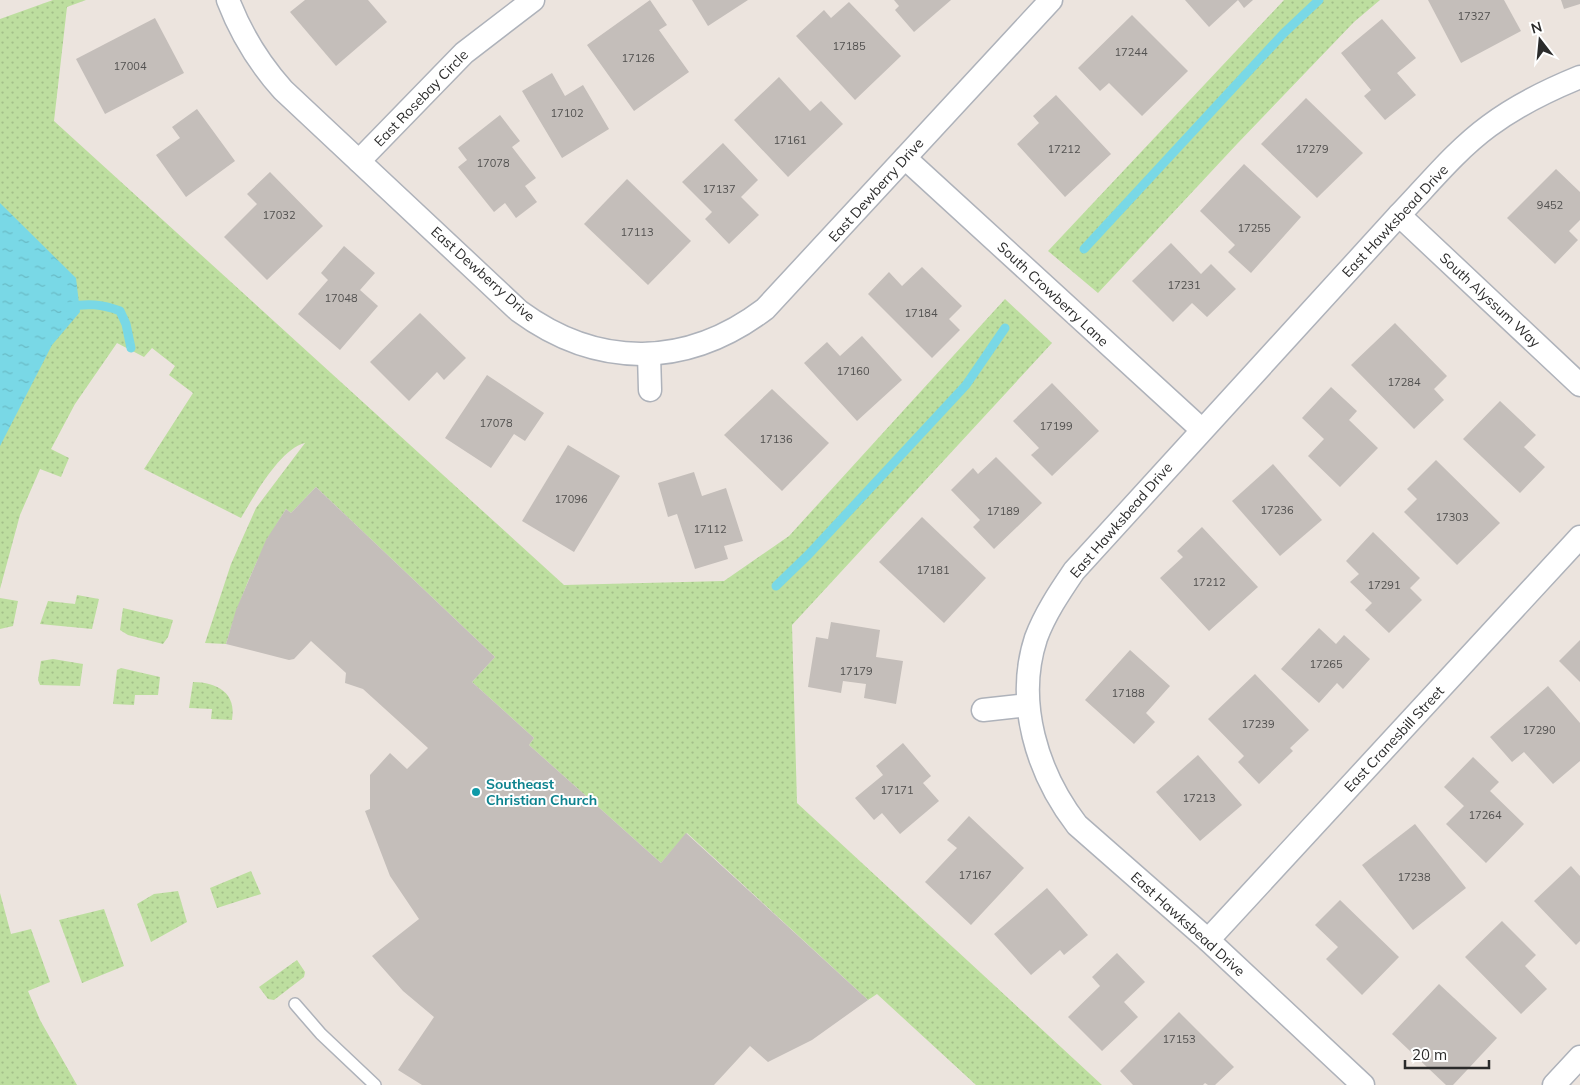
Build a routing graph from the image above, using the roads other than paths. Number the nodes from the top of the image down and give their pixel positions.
1 (228, 0) edge
2 (533, 0) edge
3 (1051, 0) edge
4 (1580, 77) edge
5 (905, 158) junction
6 (359, 162) junction
7 (1399, 215) junction
8 (649, 354) junction
9 (1580, 385) edge
10 (650, 390) dead end
11 (1201, 429) junction
12 (1580, 537) edge
13 (1028, 706) junction
14 (983, 710) dead end
15 (1208, 940) junction
16 (295, 1004) dead end
17 (1580, 1057) edge
18 (375, 1085) edge
19 (1363, 1085) edge
20 (1554, 1085) edge

1 - 6 street, East Dewberry Drive
2 - 6 street, East Rosebay Circle
3 - 5 street, East Dewberry Drive
4 - 7 street, East Hawksbead Drive
5 - 8 street, East Dewberry Drive
5 - 11 street, South Crowberry Lane
6 - 8 street, East Dewberry Drive
7 - 9 street, South Alyssum Way
7 - 11 street, East Hawksbead Drive
8 - 10 street
11 - 13 street, East Hawksbead Drive
12 - 15 street, East Cranesbill Street
13 - 14 street
13 - 15 street, East Hawksbead Drive
15 - 19 street, East Hawksbead Drive
16 - 18 lane
17 - 20 street

